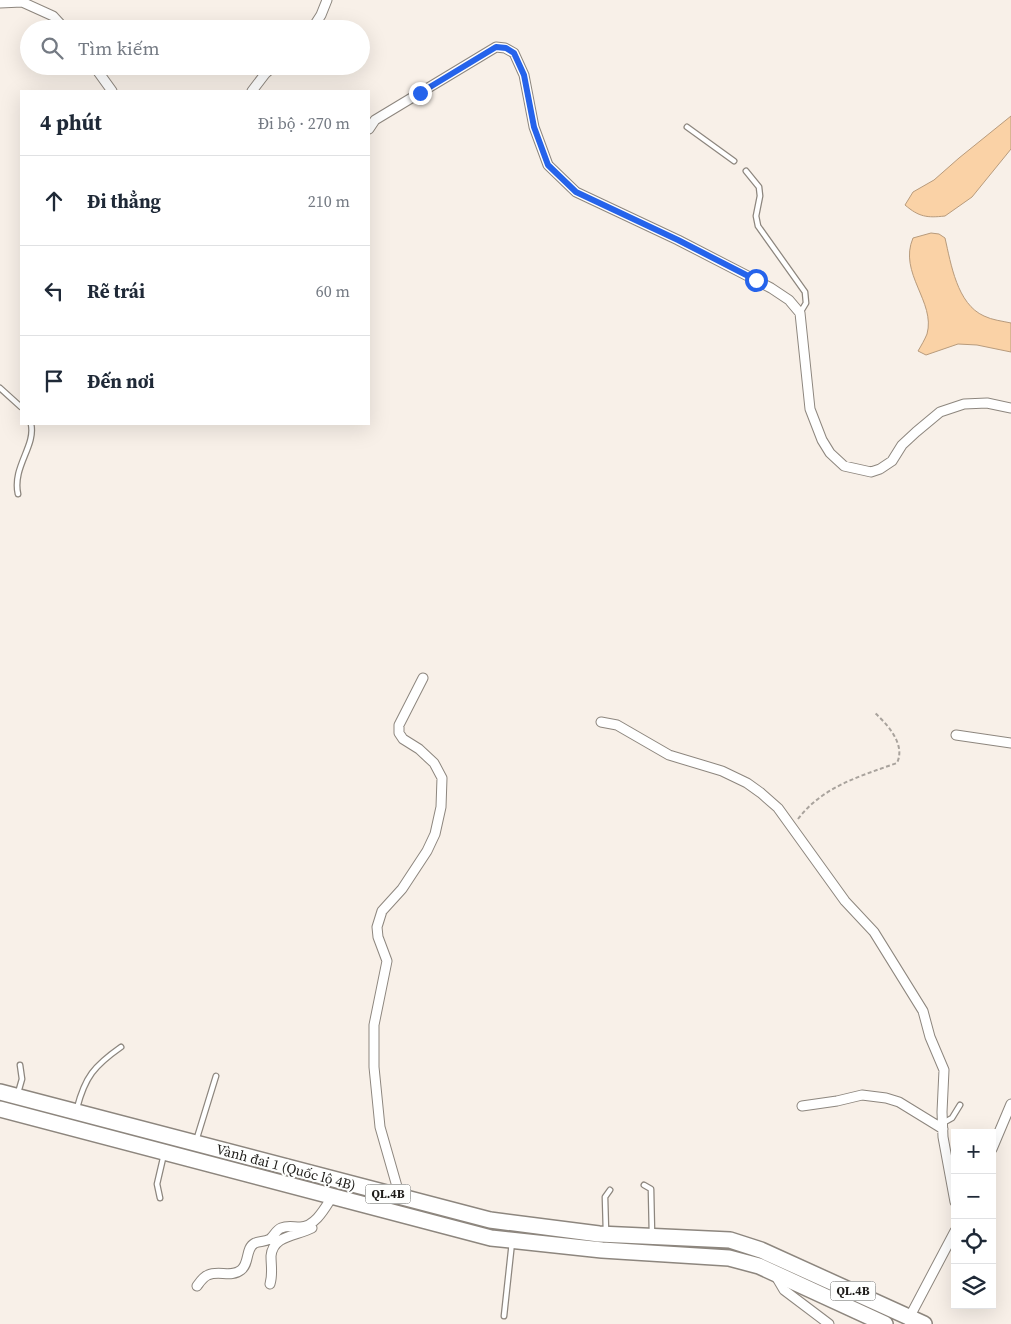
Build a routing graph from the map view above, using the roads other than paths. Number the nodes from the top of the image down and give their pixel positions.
1 (327, 0) edge
2 (0, 3) edge
3 (57, 20) edge
4 (318, 20) edge
5 (100, 75) edge
6 (264, 75) edge
7 (111, 90) edge
8 (253, 90) edge
9 (687, 127) dead end
10 (370, 128) edge
11 (734, 161) dead end
12 (746, 171) dead end
13 (800, 313) junction
14 (0, 388) edge
15 (20, 406) edge
16 (1011, 408) edge
17 (32, 425) edge
18 (18, 494) dead end
19 (423, 678) dead end
20 (601, 722) dead end
21 (956, 735) dead end
22 (1011, 743) edge
23 (121, 1047) dead end
24 (20, 1065) dead end
25 (216, 1076) dead end
26 (0, 1092) edge
27 (16, 1096) junction
28 (1011, 1104) edge
29 (960, 1105) dead end
30 (802, 1106) dead end
31 (0, 1109) edge
32 (76, 1112) junction
33 (943, 1126) junction
34 (996, 1140) edge
35 (196, 1144) junction
36 (165, 1153) junction
37 (951, 1177) edge
38 (644, 1185) dead end
39 (610, 1190) dead end
40 (400, 1197) junction
41 (160, 1198) dead end
42 (335, 1198) junction
43 (514, 1223) junction
44 (606, 1234) junction
45 (652, 1236) junction
46 (951, 1239) edge
47 (512, 1241) junction
48 (774, 1273) junction
49 (270, 1284) dead end
50 (197, 1286) dead end
51 (504, 1316) dead end
52 (908, 1321) edge
53 (829, 1324) edge
54 (885, 1324) edge
55 (924, 1324) edge

1 - 4 street
2 - 3 street
5 - 7 street
6 - 8 street
9 - 11 lane
10 - 13 street
12 - 13 lane
13 - 16 street
14 - 15 lane
17 - 18 lane
19 - 40 street
20 - 33 street
21 - 22 street
23 - 32 lane
24 - 27 lane
25 - 35 lane
26 - 27 highway, Vành đai 1 (Quốc lộ 4B) / QL.4B
27 - 32 highway, Vành đai 1 (Quốc lộ 4B) / QL.4B
28 - 34 street
29 - 33 lane
30 - 33 street
31 - 36 highway, Vành đai 1 (Quốc lộ 4B) / QL.4B
32 - 35 highway, Vành đai 1 (Quốc lộ 4B) / QL.4B
33 - 37 street
35 - 40 highway, Vành đai 1 (Quốc lộ 4B) / QL.4B
36 - 41 lane
36 - 42 highway, Vành đai 1 (Quốc lộ 4B) / QL.4B
38 - 45 lane
39 - 44 lane
40 - 43 highway, Vành đai 1 (Quốc lộ 4B) / QL.4B
42 - 47 highway, Vành đai 1 (Quốc lộ 4B) / QL.4B
42 - 49 street
42 - 50 street
43 - 44 highway, Vành đai 1 (Quốc lộ 4B) / QL.4B
43 - 47 lane
44 - 45 highway, Vành đai 1 (Quốc lộ 4B) / QL.4B
45 - 52 highway, Vành đai 1 (Quốc lộ 4B) / QL.4B
46 - 52 street
47 - 48 highway, Vành đai 1 (Quốc lộ 4B) / QL.4B
47 - 51 lane
48 - 53 street
48 - 54 highway, QL.4B
52 - 55 highway, QL.4B

